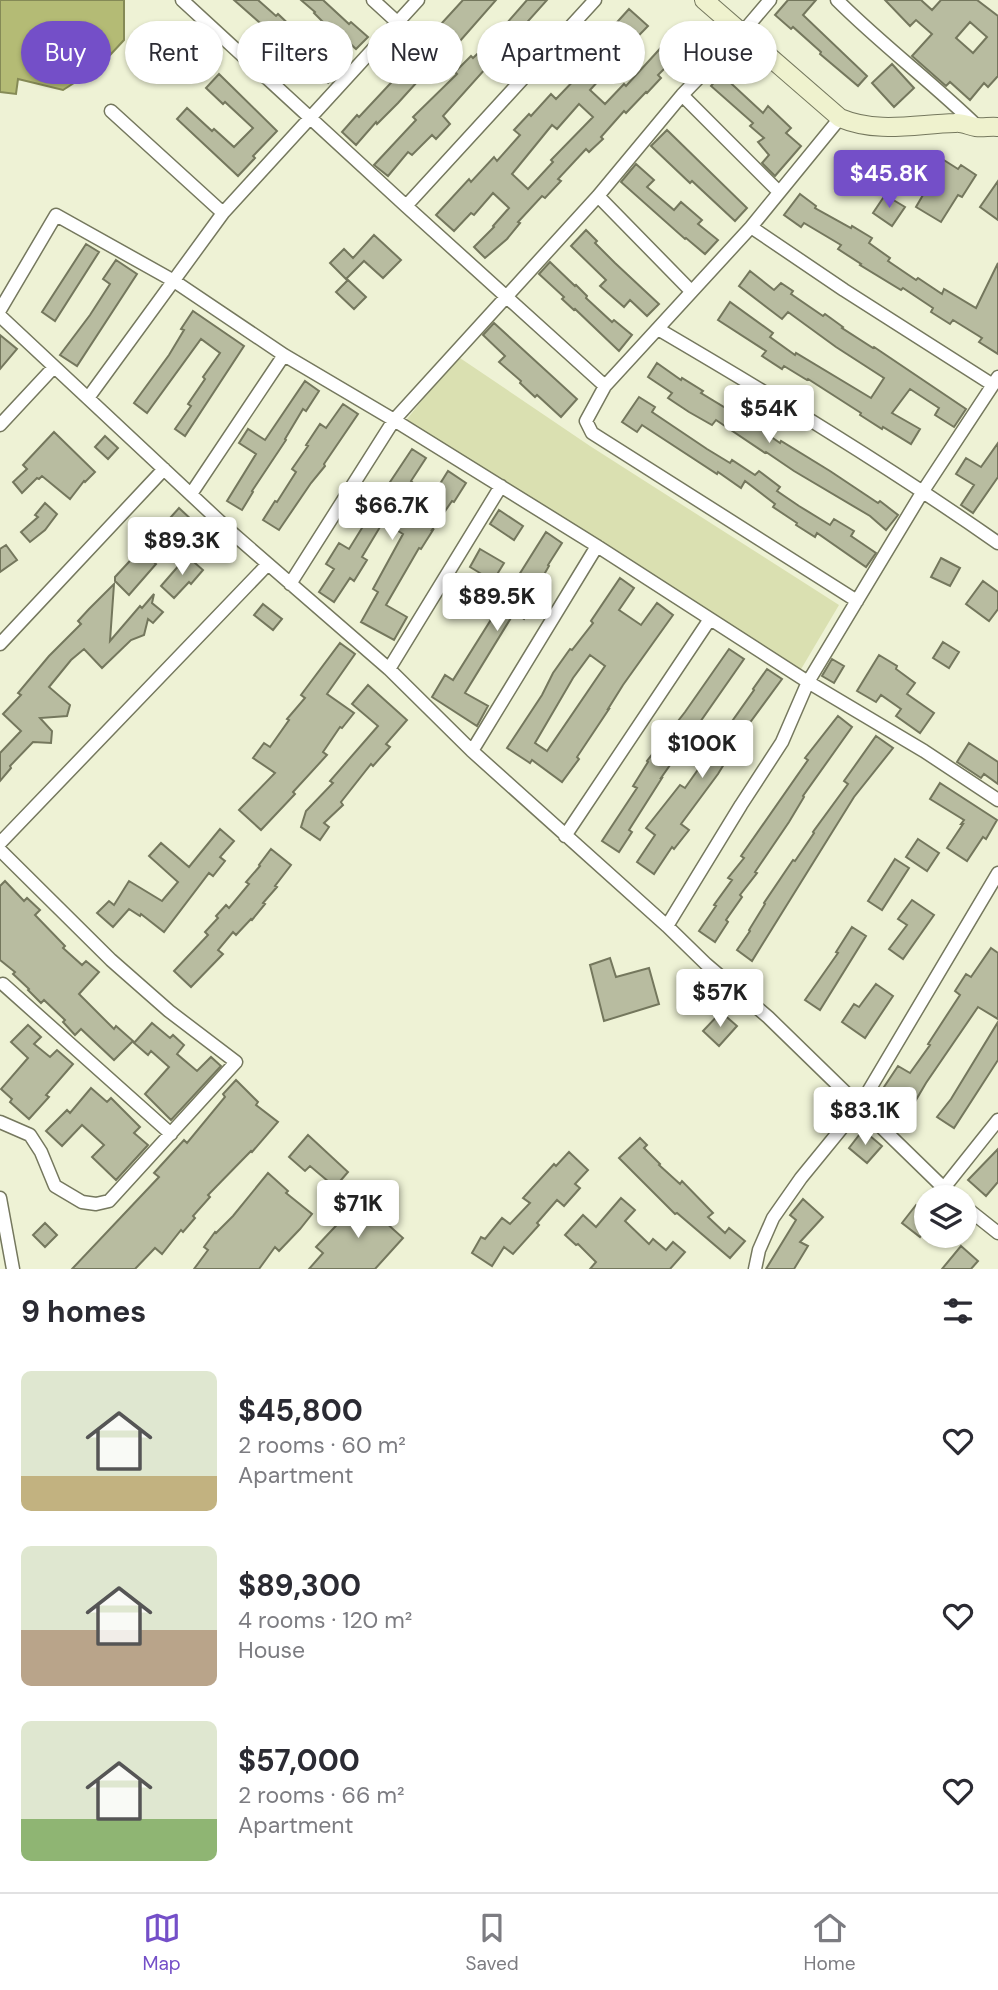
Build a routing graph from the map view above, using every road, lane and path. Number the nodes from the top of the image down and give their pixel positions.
1 (182, 0) edge
2 (373, 0) edge
3 (418, 0) edge
4 (595, 0) edge
5 (704, 0) edge
6 (770, 0) edge
7 (837, 0) edge
8 (396, 21) edge
9 (398, 21) edge
10 (728, 21) edge
11 (752, 21) edge
12 (367, 55) edge
13 (777, 63) edge
14 (693, 84) edge
15 (682, 95) junction
16 (111, 111) dead end
17 (309, 118) junction
18 (840, 118) junction
19 (998, 126) edge
20 (978, 127) junction
21 (779, 192) junction
22 (598, 196) junction
23 (405, 206) junction
24 (223, 213) junction
25 (751, 227) junction
26 (174, 281) junction
27 (691, 290) junction
28 (505, 296) junction
29 (0, 310) edge
30 (0, 316) edge
31 (658, 329) junction
32 (284, 355) junction
33 (54, 367) junction
34 (995, 381) edge
35 (605, 386) junction
36 (88, 398) junction
37 (394, 420) junction
38 (0, 425) edge
39 (164, 470) junction
40 (501, 486) junction
41 (923, 491) junction
42 (191, 494) junction
43 (998, 543) edge
44 (597, 546) junction
45 (268, 564) junction
46 (290, 584) junction
47 (857, 601) junction
48 (710, 619) junction
49 (0, 644) edge
50 (389, 669) junction
51 (808, 682) junction
52 (472, 751) junction
53 (998, 800) edge
54 (565, 836) junction
55 (0, 843) edge
56 (0, 850) edge
57 (998, 873) edge
58 (667, 926) junction
59 (1, 984) edge
60 (859, 1107) junction
61 (998, 1119) edge
62 (0, 1122) edge
63 (171, 1134) junction
64 (940, 1185) edge
65 (953, 1185) edge
66 (0, 1198) edge
67 (977, 1216) edge
68 (998, 1233) edge
69 (13, 1269) edge
70 (755, 1269) edge

1 - 17 street
2 - 8 street
3 - 9 street
4 - 23 street
5 - 10 street
6 - 11 street
7 - 20 street
12 - 17 street
13 - 18 street
14 - 15 street
15 - 21 street
15 - 22 street
16 - 24 street
17 - 23 street
17 - 24 street
18 - 20 street
18 - 21 street
19 - 20 street
21 - 25 street
22 - 27 street
22 - 28 street
23 - 28 street
24 - 26 street
25 - 27 street
25 - 34 street
26 - 29 street
26 - 32 street
26 - 36 street
27 - 31 street
28 - 35 street
28 - 37 street
30 - 33 street
31 - 35 street
31 - 41 street
32 - 37 street
32 - 42 street
33 - 36 street
33 - 38 street
34 - 41 street
35 - 47 street
36 - 39 street
37 - 40 street
37 - 46 street
39 - 42 street
39 - 49 street
40 - 44 street
40 - 50 street
41 - 43 street
41 - 47 street
42 - 45 street
44 - 48 street
44 - 52 street
45 - 46 street
45 - 55 street
46 - 50 street
47 - 51 street
48 - 51 street
48 - 54 street
50 - 52 street
51 - 53 street
51 - 58 street
52 - 54 street
54 - 58 street
56 - 63 street
57 - 60 street
58 - 60 street
59 - 63 street
60 - 64 street
60 - 70 street
61 - 65 street
62 - 63 street
66 - 69 street
67 - 68 street

